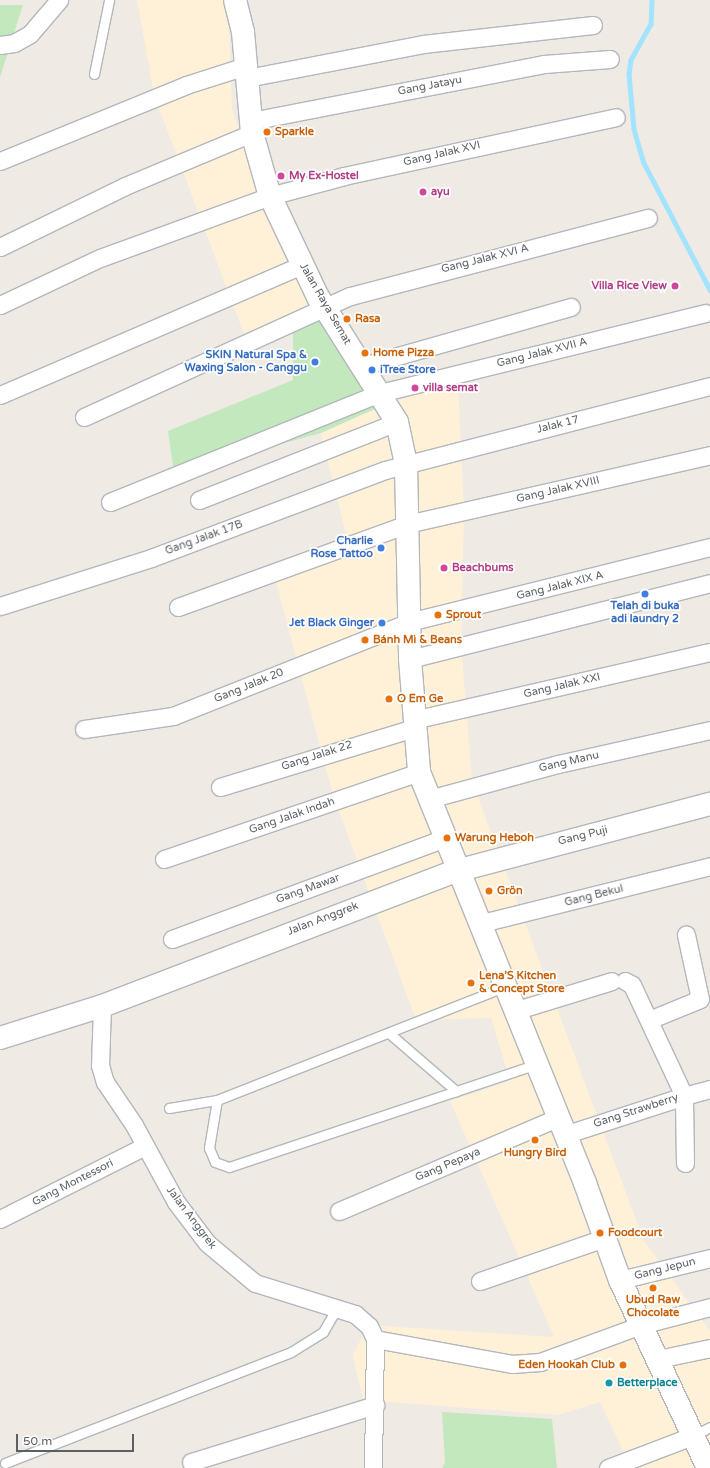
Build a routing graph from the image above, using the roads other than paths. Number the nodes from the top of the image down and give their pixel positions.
1 (59, 0) edge
2 (109, 0) edge
3 (235, 0) edge
4 (593, 25) dead end
5 (0, 44) edge
6 (610, 59) dead end
7 (247, 72) junction
8 (94, 74) dead end
9 (616, 117) dead end
10 (251, 127) junction
11 (0, 162) edge
12 (270, 196) junction
13 (648, 218) dead end
14 (0, 247) edge
15 (302, 265) junction
16 (0, 305) edge
17 (324, 307) junction
18 (571, 307) dead end
19 (705, 313) dead end
20 (362, 366) junction
21 (710, 386) edge
22 (380, 393) junction
23 (0, 395) edge
24 (84, 417) dead end
25 (397, 422) junction
26 (710, 455) edge
27 (406, 464) junction
28 (199, 500) dead end
29 (110, 502) dead end
30 (407, 524) junction
31 (710, 548) edge
32 (710, 583) edge
33 (0, 606) edge
34 (178, 607) dead end
35 (409, 622) junction
36 (710, 652) edge
37 (410, 659) junction
38 (414, 724) junction
39 (84, 728) dead end
40 (710, 730) edge
41 (419, 772) junction
42 (220, 787) dead end
43 (429, 799) junction
44 (710, 804) edge
45 (443, 839) junction
46 (164, 859) dead end
47 (710, 866) edge
48 (456, 871) junction
49 (478, 924) junction
50 (686, 935) dead end
51 (172, 939) dead end
52 (504, 987) junction
53 (102, 1006) junction
54 (514, 1011) junction
55 (649, 1020) junction
56 (389, 1033) junction
57 (0, 1038) edge
58 (536, 1064) junction
59 (710, 1089) edge
60 (456, 1091) junction
61 (684, 1096) junction
62 (217, 1100) junction
63 (169, 1108) dead end
64 (561, 1126) junction
65 (145, 1146) junction
66 (686, 1163) dead end
67 (339, 1211) dead end
68 (0, 1219) edge
69 (604, 1238) junction
70 (710, 1258) edge
71 (620, 1280) junction
72 (480, 1281) dead end
73 (710, 1307) edge
74 (336, 1308) junction
75 (640, 1325) junction
76 (375, 1339) junction
77 (710, 1348) edge
78 (658, 1359) junction
79 (375, 1405) junction
80 (702, 1431) edge
81 (5, 1462) dead end
82 (191, 1462) dead end
83 (373, 1468) edge
84 (608, 1468) edge
85 (708, 1468) edge

1 - 5 street
2 - 8 lane
3 - 7 street, Jalan Raya Semat
4 - 7 street
6 - 10 street, Gang Jatayu
7 - 10 street, Jalan Raya Semat
7 - 11 street
9 - 12 street, Gang Jalak XVI
10 - 12 street, Jalan Raya Semat
10 - 14 street, Gang Jatayu
12 - 15 street, Jalan Raya Semat
12 - 16 street, Gang Jalak XVI
13 - 17 street, Gang Jalak XVI A
15 - 17 street, Jalan Raya Semat
15 - 23 street
17 - 20 street, Jalan Raya Semat
17 - 24 street, Gang Jalak XVI A
18 - 20 street
19 - 22 street, Gang Jalak XVII A
20 - 22 street, Jalan Raya Semat
21 - 27 street, Jalak 17
22 - 25 street, Jalan Raya Semat
22 - 29 street, Gang Jalak XVII A
25 - 27 street, Jalan Raya Semat
25 - 28 street
26 - 30 street, Gang Jalak XVIII
27 - 30 street, Jalan Raya Semat
27 - 33 street, Gang Jalak 17B
30 - 34 street, Gang Jalak XVIII
30 - 35 street, Jalan Raya Semat
31 - 35 street, Gang Jalak XIX A
32 - 37 street
35 - 37 street, Jalan Raya Semat
35 - 39 street, Gang Jalak 20
36 - 38 street, Gang Jalak XXI
37 - 38 street, Jalan Raya Semat
38 - 41 street, Jalan Raya Semat
38 - 42 street, Gang Jalak 22
40 - 43 street, Gang Manu
41 - 43 street, Jalan Raya Semat
41 - 46 street, Gang Jalak Indah
43 - 45 street, Jalan Raya Semat
44 - 48 street, Gang Puji
45 - 48 street, Jalan Raya Semat
45 - 51 street, Gang Mawar
47 - 49 street, Gang Bekul
48 - 49 street, Jalan Raya Semat
48 - 53 street, Jalan Anggrek
49 - 52 street, Jalan Raya Semat
50 - 55 street
52 - 54 street, Jalan Raya Semat
52 - 56 lane
53 - 57 street, Jalan Anggrek
53 - 65 street, Jalan Anggrek
54 - 55 street, Gang Strawberry
54 - 58 street, Jalan Raya Semat
55 - 61 street, Gang Strawberry
56 - 60 lane
56 - 62 lane
58 - 60 lane
58 - 64 street, Jalan Raya Semat
59 - 61 street
60 - 62 lane
61 - 64 street, Gang Strawberry
61 - 66 street
62 - 63 lane
64 - 67 street, Gang Pepaya
64 - 69 street, Jalan Raya Semat
65 - 68 street, Gang Montessori
65 - 74 street, Jalan Anggrek
69 - 71 street, Jalan Raya Semat
69 - 72 street
70 - 71 street, Gang Jepun
71 - 75 street, Jalan Raya Semat
73 - 75 street
74 - 76 street, Jalan Anggrek
74 - 81 lane
75 - 76 street
75 - 78 street, Jalan Raya Semat
76 - 79 street
77 - 78 street
78 - 80 street, Jalan Raya Semat
79 - 82 street
79 - 83 street
80 - 84 street
80 - 85 street, Jalan Raya Semat

